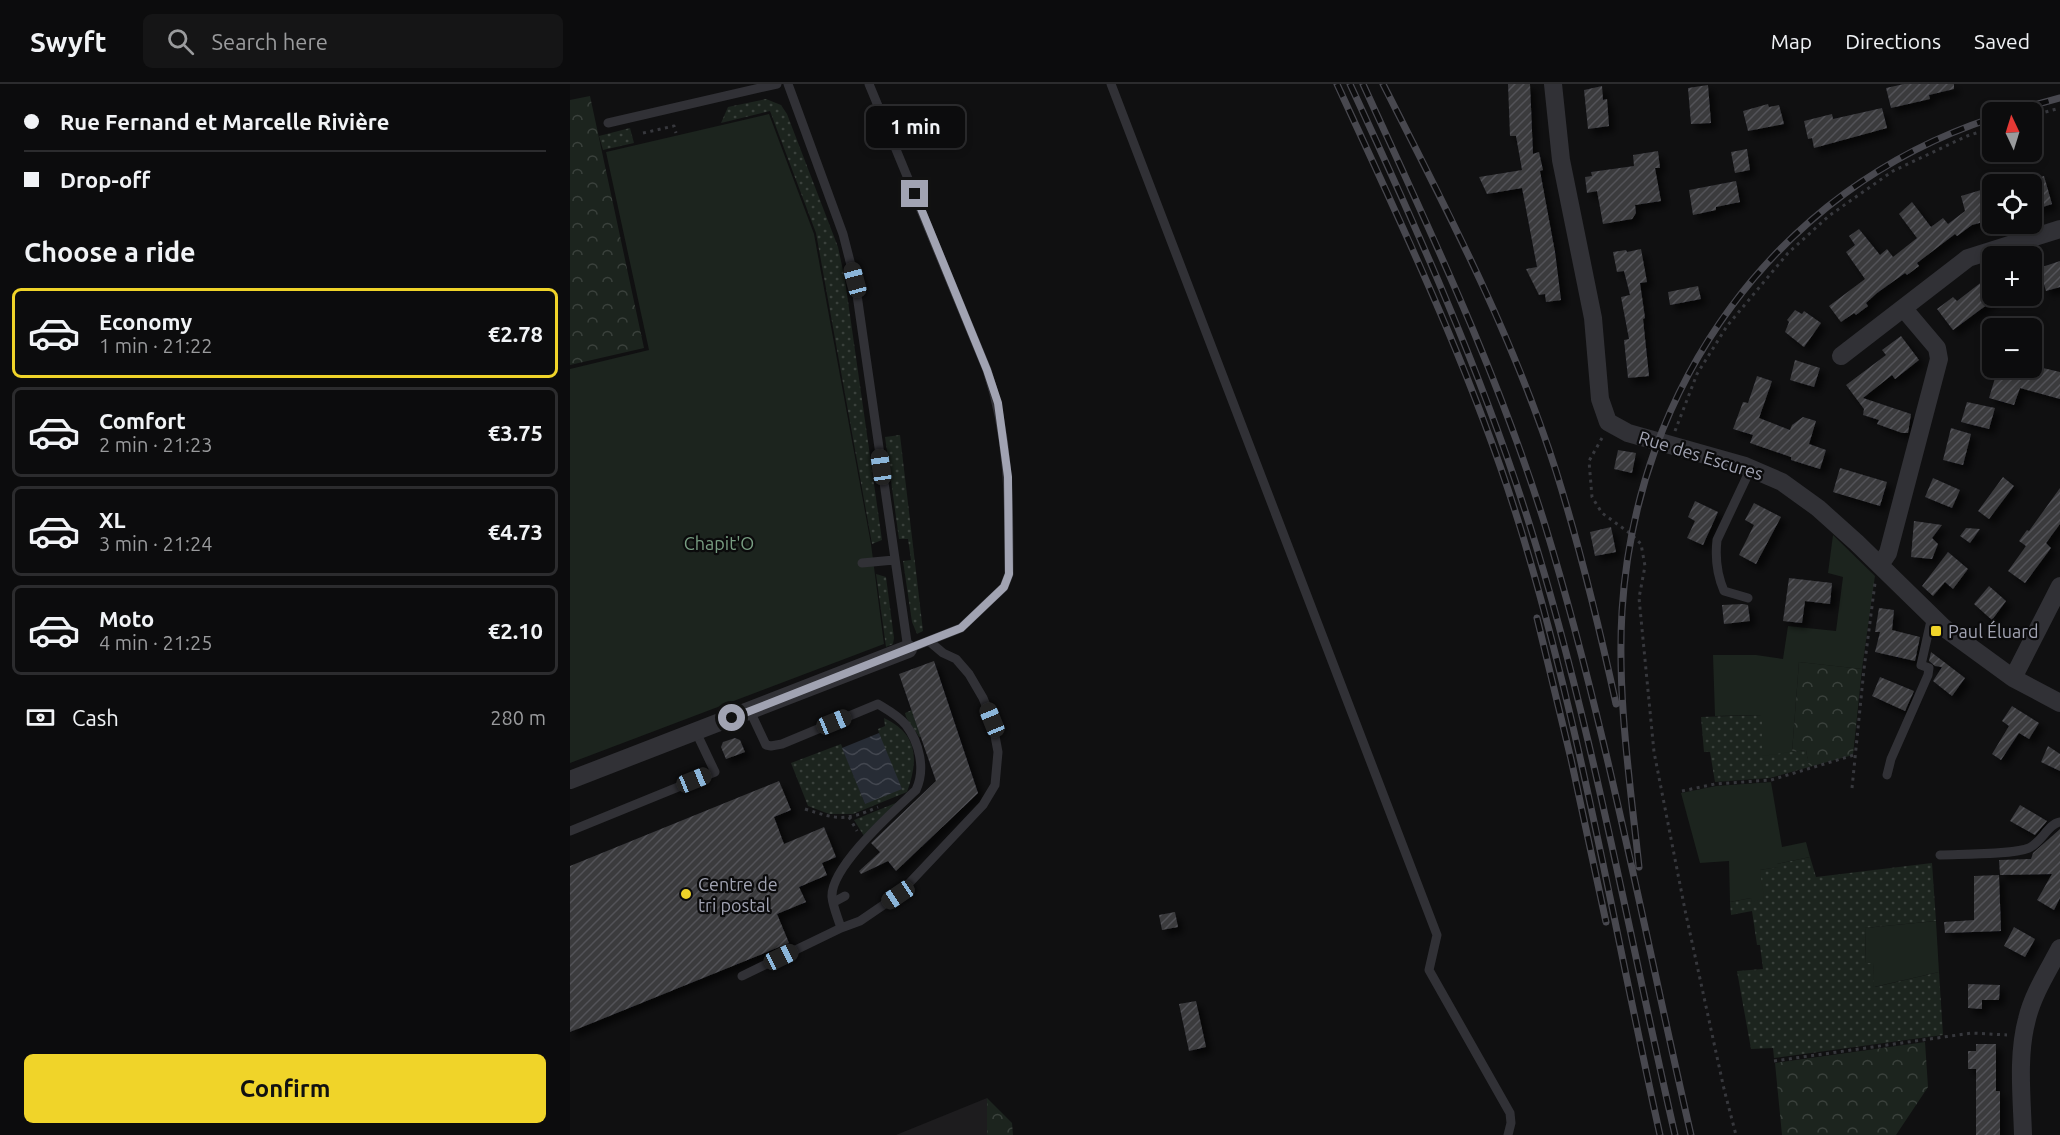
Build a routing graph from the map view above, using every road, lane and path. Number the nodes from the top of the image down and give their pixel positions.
1 (777, 84) edge
2 (788, 84) edge
3 (869, 84) edge
4 (1111, 84) edge
5 (1553, 84) edge
6 (2060, 108) edge
7 (2042, 113) edge
8 (608, 123) dead end
9 (1982, 131) edge
10 (643, 133) dead end
11 (676, 134) dead end
12 (2060, 229) edge
13 (1904, 309) junction
14 (1841, 356) dead end
15 (1613, 426) junction
16 (1673, 437) dead end
17 (1751, 468) junction
18 (894, 560) junction
19 (862, 563) dead end
20 (1878, 570) junction
21 (2060, 586) edge
22 (1748, 598) dead end
23 (1934, 619) junction
24 (930, 642) junction
25 (908, 649) junction
26 (2013, 678) junction
27 (2060, 704) edge
28 (750, 711) junction
29 (696, 732) junction
30 (1854, 755) junction
31 (1887, 776) dead end
32 (570, 780) edge
33 (1852, 788) dead end
34 (1682, 791) dead end
35 (884, 805) dead end
36 (805, 809) dead end
37 (2060, 822) edge
38 (570, 831) edge
39 (1940, 855) dead end
40 (845, 896) dead end
41 (834, 902) junction
42 (841, 928) junction
43 (2060, 948) edge
44 (741, 976) dead end
45 (2012, 1036) dead end
46 (1774, 1061) dead end
47 (1508, 1135) edge
48 (1736, 1135) edge
49 (2023, 1135) edge

1 - 8 lane
2 - 18 lane
3 - 24 lane
4 - 47 lane
5 - 15 street
6 - 7 path
9 - 16 path
10 - 11 path
12 - 13 street
13 - 14 street
13 - 20 street
15 - 17 street, Rue des Escures
15 - 48 path
17 - 20 street, Rue des Escures
17 - 22 lane
18 - 19 lane
18 - 25 lane
20 - 23 street, Rue des Escures
20 - 30 path
21 - 26 street
23 - 26 street, Rue des Escures
23 - 31 lane
24 - 25 lane
24 - 42 lane
25 - 28 street
26 - 27 street, Rue des Escures
28 - 29 street
28 - 41 lane
29 - 32 street
29 - 38 lane
30 - 33 path
30 - 34 path
35 - 36 path
37 - 39 lane
40 - 41 lane
41 - 42 lane
42 - 44 lane
43 - 49 street
45 - 46 path

